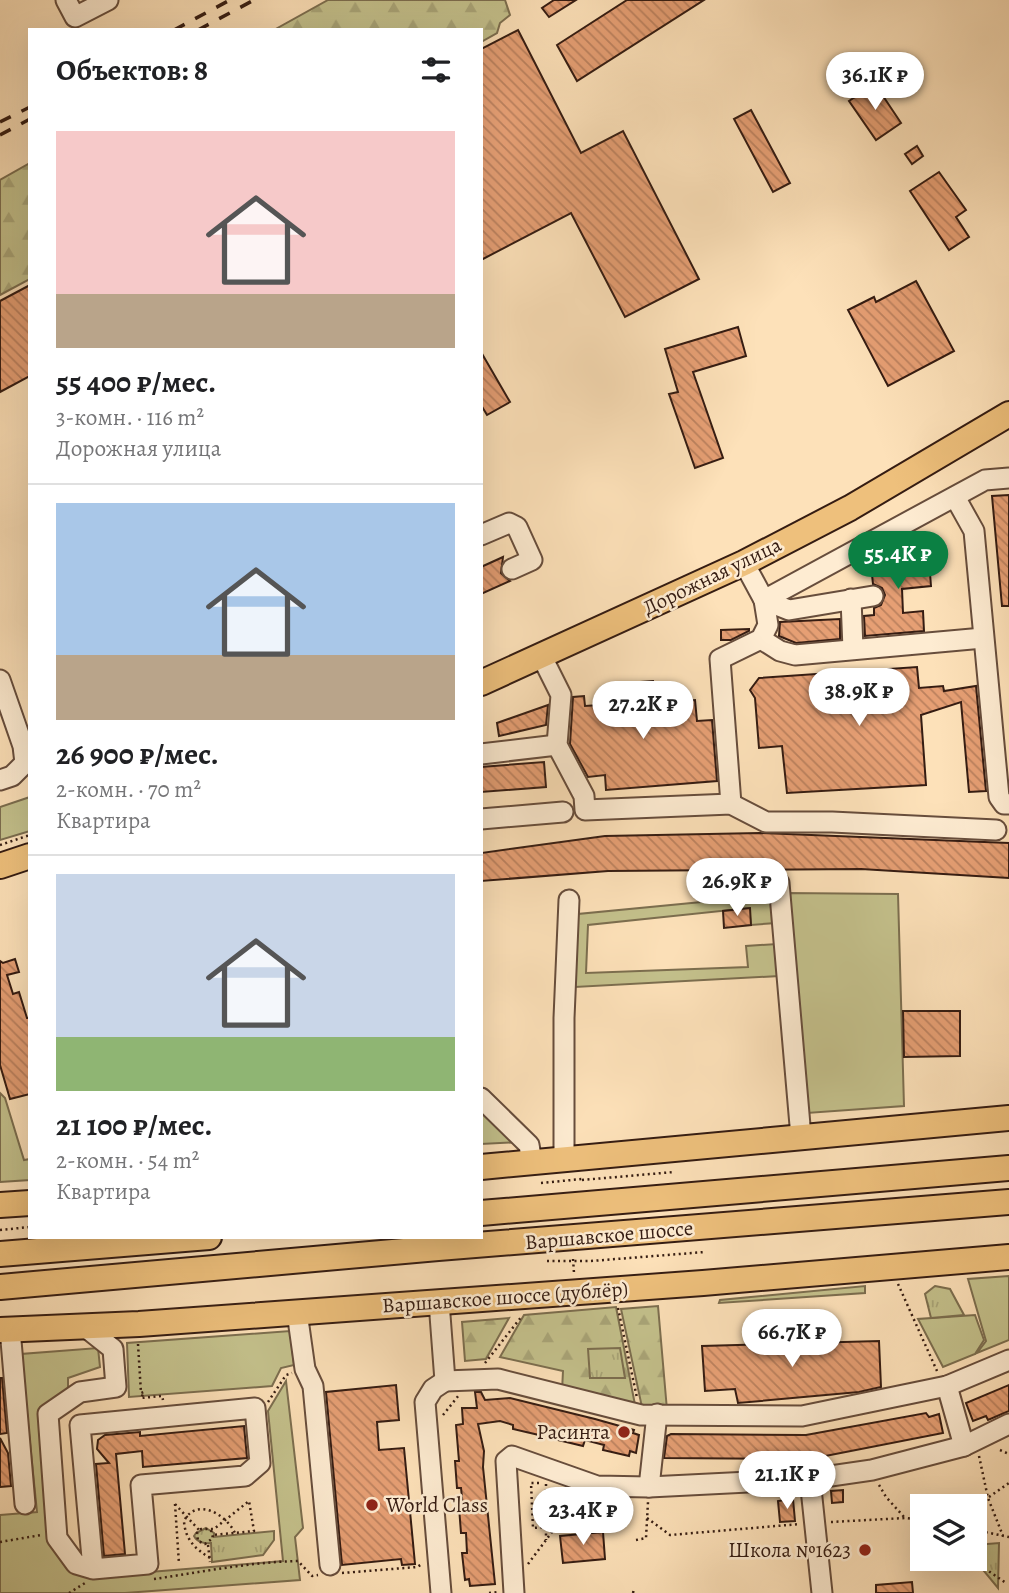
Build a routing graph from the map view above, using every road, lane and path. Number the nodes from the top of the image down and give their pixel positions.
1 (66, 0) edge
2 (107, 0) edge
3 (1009, 414) edge
4 (1009, 478) edge
5 (955, 497) junction
6 (483, 534) edge
7 (744, 563) junction
8 (512, 569) dead end
9 (873, 596) dead end
10 (851, 599) junction
11 (764, 600) junction
12 (983, 638) junction
13 (761, 639) junction
14 (853, 649) junction
15 (542, 657) junction
16 (0, 680) edge
17 (483, 681) edge
18 (557, 745) junction
19 (483, 754) edge
20 (0, 780) edge
21 (731, 804) junction
22 (1009, 804) edge
23 (563, 812) dead end
24 (483, 819) edge
25 (996, 830) dead end
26 (28, 836) edge
27 (0, 845) edge
28 (28, 857) edge
29 (0, 866) edge
30 (779, 883) dead end
31 (569, 900) dead end
32 (483, 1100) edge
33 (1009, 1118) edge
34 (801, 1137) junction
35 (483, 1167) edge
36 (1009, 1168) edge
37 (566, 1170) junction
38 (674, 1172) dead end
39 (537, 1173) junction
40 (582, 1180) dead end
41 (1009, 1202) edge
42 (28, 1203) edge
43 (0, 1205) edge
44 (483, 1213) edge
45 (28, 1227) edge
46 (0, 1230) edge
47 (184, 1239) edge
48 (705, 1252) dead end
49 (0, 1254) edge
50 (1009, 1257) edge
51 (573, 1259) junction
52 (547, 1261) dead end
53 (896, 1278) dead end
54 (574, 1279) dead end
55 (65, 1282) junction
56 (0, 1287) edge
57 (616, 1301) dead end
58 (0, 1303) edge
59 (439, 1303) junction
60 (298, 1312) junction
61 (84, 1326) junction
62 (5, 1330) edge
63 (138, 1332) junction
64 (113, 1349) junction
65 (1009, 1360) edge
66 (305, 1369) junction
67 (445, 1381) junction
68 (947, 1386) junction
69 (141, 1396) dead end
70 (649, 1414) junction
71 (256, 1420) junction
72 (1009, 1424) edge
73 (969, 1443) junction
74 (1000, 1450) dead end
75 (1009, 1454) edge
76 (872, 1469) junction
77 (531, 1473) dead end
78 (547, 1473) dead end
79 (810, 1479) junction
80 (531, 1483) junction
81 (1009, 1483) edge
82 (546, 1484) junction
83 (597, 1486) junction
84 (649, 1487) junction
85 (988, 1498) junction
86 (25, 1504) dead end
87 (187, 1515) junction
88 (647, 1518) junction
89 (905, 1518) junction
90 (226, 1519) junction
91 (910, 1519) edge
92 (816, 1522) junction
93 (558, 1526) junction
94 (546, 1527) junction
95 (199, 1530) junction
96 (211, 1530) junction
97 (235, 1533) junction
98 (987, 1533) edge
99 (46, 1534) dead end
100 (213, 1535) junction
101 (1003, 1536) junction
102 (1009, 1537) edge
103 (546, 1540) junction
104 (636, 1540) dead end
105 (0, 1542) edge
106 (208, 1544) junction
107 (439, 1562) junction
108 (179, 1564) dead end
109 (987, 1570) edge
110 (327, 1571) junction
111 (513, 1572) junction
112 (84, 1573) junction
113 (148, 1580) dead end
114 (1006, 1583) dead end
115 (508, 1592) edge
116 (69, 1593) edge
117 (441, 1593) edge
118 (489, 1593) edge
119 (822, 1593) edge

1 - 2 lane
3 - 7 main road, Дорожная улица
4 - 5 lane
5 - 11 lane
5 - 12 lane
6 - 8 lane
7 - 11 lane
7 - 15 main road, Дорожная улица
9 - 10 lane
10 - 11 lane
10 - 14 lane
11 - 13 lane
12 - 14 lane
12 - 22 lane
13 - 14 lane
13 - 21 lane
15 - 17 main road, Дорожная улица
15 - 18 lane
16 - 20 lane
18 - 19 lane
18 - 21 lane
21 - 25 lane
23 - 24 lane
26 - 27 path
28 - 29 main road
30 - 34 lane
31 - 37 lane
32 - 39 lane
33 - 34 main road
34 - 37 main road
35 - 39 main road
36 - 44 main road, Варшавское шоссе
37 - 39 main road
37 - 39 path
38 - 40 path
41 - 55 main road, Варшавское шоссе
42 - 43 main road
45 - 46 path
47 - 49 main road
48 - 51 path
50 - 59 main road, Варшавское шоссе (дублёр)
51 - 52 path
51 - 54 path
53 - 68 path
55 - 56 main road, Варшавское шоссе
55 - 58 main road
57 - 70 path
59 - 60 main road, Варшавское шоссе (дублёр)
59 - 67 lane
60 - 63 main road, Варшавское шоссе (дублёр)
60 - 66 lane
61 - 62 main road, Варшавское шоссе (дублёр)
61 - 63 main road, Варшавское шоссе (дублёр)
61 - 64 lane
62 - 86 lane
63 - 64 lane
63 - 69 path
64 - 112 lane
65 - 68 lane
66 - 71 path
66 - 110 lane
67 - 70 lane
67 - 107 lane
68 - 70 lane
68 - 73 lane
70 - 84 lane
71 - 112 lane
71 - 112 lane
72 - 73 lane
73 - 76 lane
73 - 85 path
74 - 75 path
76 - 79 lane
76 - 89 path
77 - 80 path
78 - 82 path
79 - 84 lane
79 - 92 lane
80 - 82 path
80 - 94 path
81 - 85 path
82 - 94 path
83 - 84 lane
83 - 93 path
83 - 111 lane
84 - 88 path
85 - 101 path
87 - 90 path
87 - 95 path
87 - 106 path
87 - 108 path
88 - 92 path
88 - 104 path
89 - 91 path
89 - 92 path
90 - 96 path
90 - 97 path
90 - 97 path
92 - 119 lane
93 - 94 path
93 - 103 path
94 - 103 path
95 - 96 path
95 - 106 path
96 - 100 path
97 - 100 path
98 - 101 path
99 - 105 path
100 - 106 path
101 - 102 path
103 - 111 path
107 - 110 path
107 - 117 lane
109 - 114 path
110 - 113 path
111 - 115 lane
112 - 116 path
115 - 118 path

